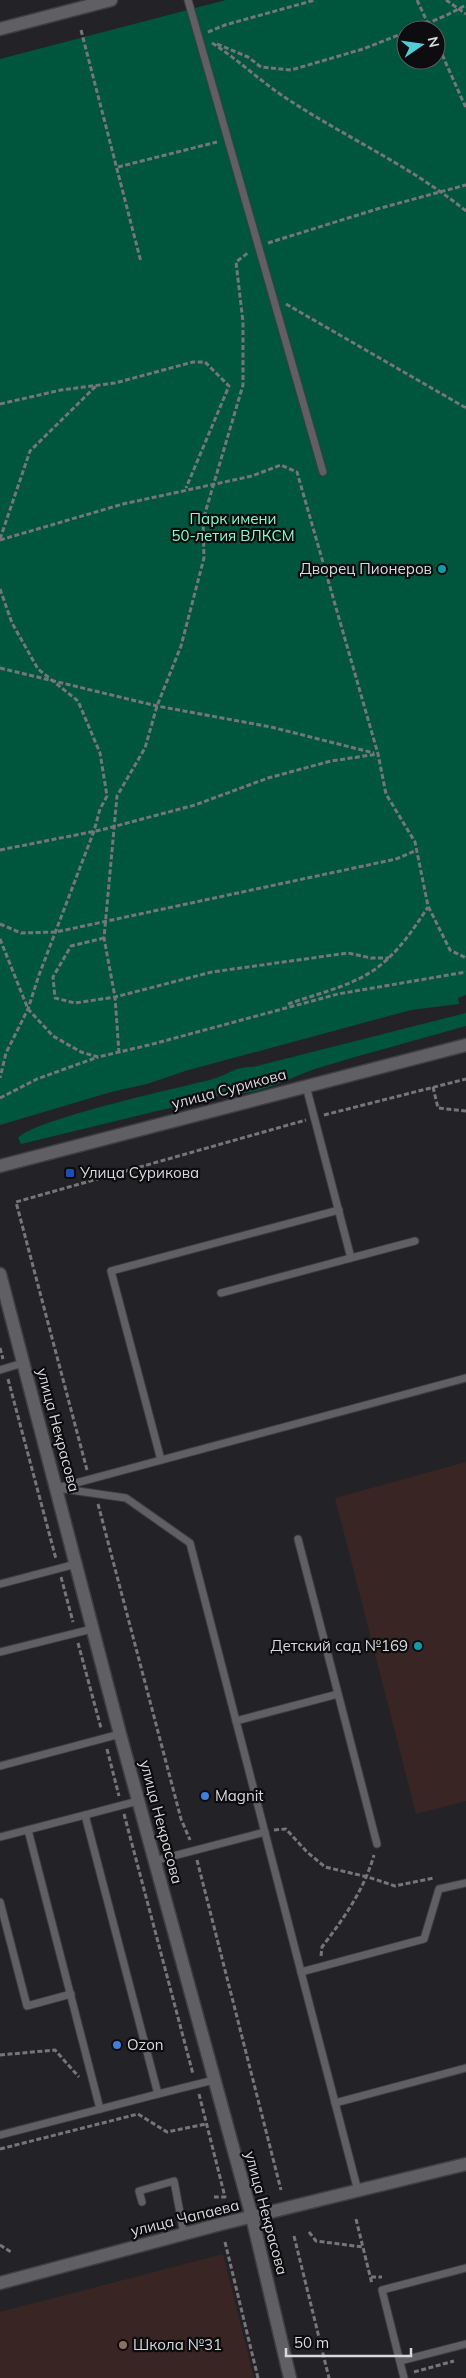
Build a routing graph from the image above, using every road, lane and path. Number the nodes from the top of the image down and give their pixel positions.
1 (111, 0) edge
2 (188, 0) edge
3 (315, 0) edge
4 (417, 0) edge
5 (446, 0) edge
6 (466, 5) edge
7 (458, 8) junction
8 (466, 14) edge
9 (427, 20) edge
10 (435, 20) edge
11 (0, 29) edge
12 (81, 30) dead end
13 (198, 36) junction
14 (396, 36) edge
15 (446, 63) edge
16 (466, 108) edge
17 (228, 139) junction
18 (118, 168) junction
19 (466, 185) edge
20 (442, 191) junction
21 (466, 211) edge
22 (258, 246) junction
23 (141, 262) dead end
24 (272, 296) junction
25 (97, 385) junction
26 (0, 404) edge
27 (466, 408) edge
28 (323, 472) dead end
29 (214, 484) junction
30 (186, 489) junction
31 (0, 540) edge
32 (0, 589) edge
33 (0, 668) edge
34 (53, 681) junction
35 (157, 706) junction
36 (378, 754) junction
37 (113, 826) junction
38 (94, 831) junction
39 (0, 850) edge
40 (417, 850) junction
41 (428, 906) junction
42 (106, 921) junction
43 (0, 924) edge
44 (56, 932) junction
45 (104, 938) junction
46 (0, 940) edge
47 (389, 958) junction
48 (466, 958) edge
49 (466, 972) edge
50 (115, 997) junction
51 (28, 1009) junction
52 (272, 1010) junction
53 (466, 1045) edge
54 (119, 1053) junction
55 (98, 1057) junction
56 (0, 1078) edge
57 (466, 1079) edge
58 (306, 1086) junction
59 (433, 1087) junction
60 (0, 1098) edge
61 (466, 1111) edge
62 (314, 1118) junction
63 (0, 1166) edge
64 (338, 1210) junction
65 (415, 1241) dead end
66 (351, 1258) junction
67 (0, 1274) edge
68 (221, 1293) dead end
69 (5, 1312) edge
70 (0, 1348) edge
71 (23, 1363) junction
72 (3, 1369) edge
73 (466, 1378) edge
74 (161, 1460) junction
75 (89, 1480) junction
76 (57, 1488) junction
77 (93, 1494) junction
78 (298, 1539) dead end
79 (76, 1564) junction
80 (59, 1569) junction
81 (0, 1584) edge
82 (92, 1629) junction
83 (76, 1633) junction
84 (0, 1652) edge
85 (338, 1694) junction
86 (236, 1721) junction
87 (120, 1734) junction
88 (104, 1739) junction
89 (0, 1766) edge
90 (138, 1801) junction
91 (122, 1805) junction
92 (85, 1815) junction
93 (28, 1830) junction
94 (264, 1832) junction
95 (290, 1834) dead end
96 (0, 1837) edge
97 (377, 1844) joint
98 (194, 1850) junction
99 (154, 1861) junction
100 (368, 1877) junction
101 (466, 1883) edge
102 (410, 1884) dead end
103 (0, 1902) edge
104 (320, 1967) junction
105 (301, 1972) junction
106 (71, 1994) junction
107 (0, 2055) edge
108 (466, 2068) edge
109 (214, 2080) junction
110 (196, 2085) junction
111 (158, 2094) junction
112 (97, 2097) junction
113 (335, 2102) junction
114 (100, 2109) junction
115 (206, 2124) junction
116 (0, 2135) edge
117 (0, 2149) edge
118 (466, 2164) edge
119 (281, 2190) dead end
120 (358, 2191) junction
121 (214, 2197) dead end
122 (142, 2202) dead end
123 (252, 2217) junction
124 (308, 2232) dead end
125 (184, 2234) junction
126 (294, 2236) dead end
127 (225, 2242) dead end
128 (0, 2245) edge
129 (363, 2247) dead end
130 (11, 2252) dead end
131 (466, 2268) edge
132 (0, 2283) edge
133 (466, 2344) edge
134 (400, 2360) junction
135 (457, 2360) dead end
136 (404, 2376) edge
137 (258, 2378) edge
138 (290, 2378) edge
139 (329, 2378) edge

1 - 11 street
2 - 13 lane
3 - 13 path
4 - 9 path
5 - 7 path
6 - 7 path
7 - 8 path
7 - 10 path
12 - 18 path
13 - 17 lane
14 - 20 path
15 - 16 path
17 - 18 path
17 - 22 lane
18 - 23 path
19 - 20 path
20 - 21 path
20 - 22 path
22 - 24 lane
22 - 29 path
24 - 27 path
24 - 28 lane
25 - 26 path
25 - 30 path
25 - 31 path
29 - 30 path
29 - 35 path
29 - 36 path
30 - 31 path
32 - 34 path
33 - 34 path
34 - 35 path
34 - 38 path
35 - 36 path
35 - 37 path
36 - 37 path
36 - 40 path
37 - 38 path
37 - 42 path
38 - 39 path
38 - 44 path
40 - 41 path
40 - 42 path
41 - 47 path
41 - 48 path
42 - 44 path
42 - 45 path
43 - 44 path
44 - 51 path
45 - 50 path
45 - 50 path
46 - 51 path
47 - 50 path
47 - 52 path
49 - 52 path
50 - 54 path
51 - 55 path
51 - 56 path
52 - 54 path
53 - 58 street, улица Сурикова
54 - 55 path
55 - 60 path
57 - 59 path
58 - 62 lane
58 - 63 street, улица Сурикова
59 - 61 path
59 - 62 path
62 - 64 lane
62 - 75 path
64 - 66 lane
64 - 74 lane
65 - 66 lane
66 - 68 lane
67 - 69 street, улица Некрасова
69 - 71 street, улица Некрасова
70 - 72 path
71 - 72 lane
71 - 76 street, улица Некрасова
72 - 80 path
73 - 74 lane
74 - 75 lane
75 - 76 lane
76 - 77 lane
76 - 79 street, улица Некрасова
77 - 86 lane
77 - 98 path
78 - 85 lane
79 - 80 lane
79 - 82 street, улица Некрасова
80 - 81 lane
80 - 83 path
82 - 83 lane
82 - 87 street, улица Некрасова
83 - 84 lane
83 - 88 path
85 - 86 lane
85 - 97 lane
86 - 94 lane
87 - 88 lane
87 - 90 street, улица Некрасова
88 - 89 lane
88 - 91 path
90 - 91 lane
90 - 99 street, улица Некрасова
91 - 92 lane
91 - 110 path
92 - 93 lane
92 - 111 lane
93 - 96 lane
93 - 106 lane
94 - 98 lane
94 - 105 lane
95 - 100 path
97 - 100 path
98 - 99 lane
98 - 119 path
99 - 109 street, улица Некрасова
100 - 102 path
100 - 104 path
101 - 104 lane
103 - 106 lane
104 - 105 lane
105 - 113 lane
106 - 112 lane
107 - 112 path
108 - 113 lane
109 - 110 lane
109 - 123 street, улица Некрасова
110 - 111 lane
110 - 115 path
111 - 114 lane
112 - 114 lane
113 - 120 lane
114 - 116 lane
115 - 117 path
115 - 121 path
118 - 120 street, улица Чапаева
120 - 123 street, улица Чапаева
122 - 125 lane
123 - 125 street, улица Чапаева
123 - 138 street, улица Некрасова
124 - 129 path
125 - 132 street, улица Чапаева
126 - 139 path
127 - 137 path
128 - 130 path
131 - 134 lane
133 - 134 lane
134 - 136 lane
135 - 136 path

